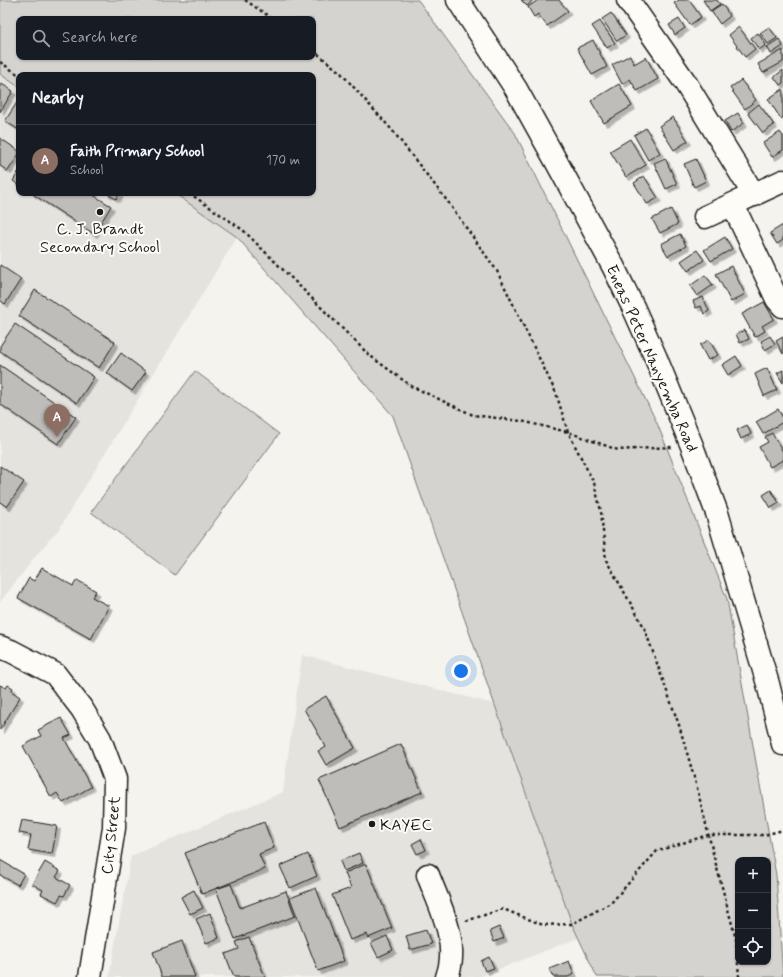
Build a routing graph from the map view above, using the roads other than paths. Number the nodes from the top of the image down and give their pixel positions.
1 (458, 0) edge
2 (628, 0) edge
3 (783, 181) edge
4 (754, 196) junction
5 (733, 205) junction
6 (706, 217) dead end
7 (783, 306) edge
8 (0, 647) edge
9 (783, 741) edge
10 (428, 875) dead end
11 (90, 977) edge
12 (447, 977) edge

1 - 9 main road, Eneas Peter Nanyemba Road
2 - 4 main road
3 - 4 main road
4 - 5 main road
5 - 6 main road
5 - 7 main road
8 - 11 main road, City Street
10 - 12 main road

